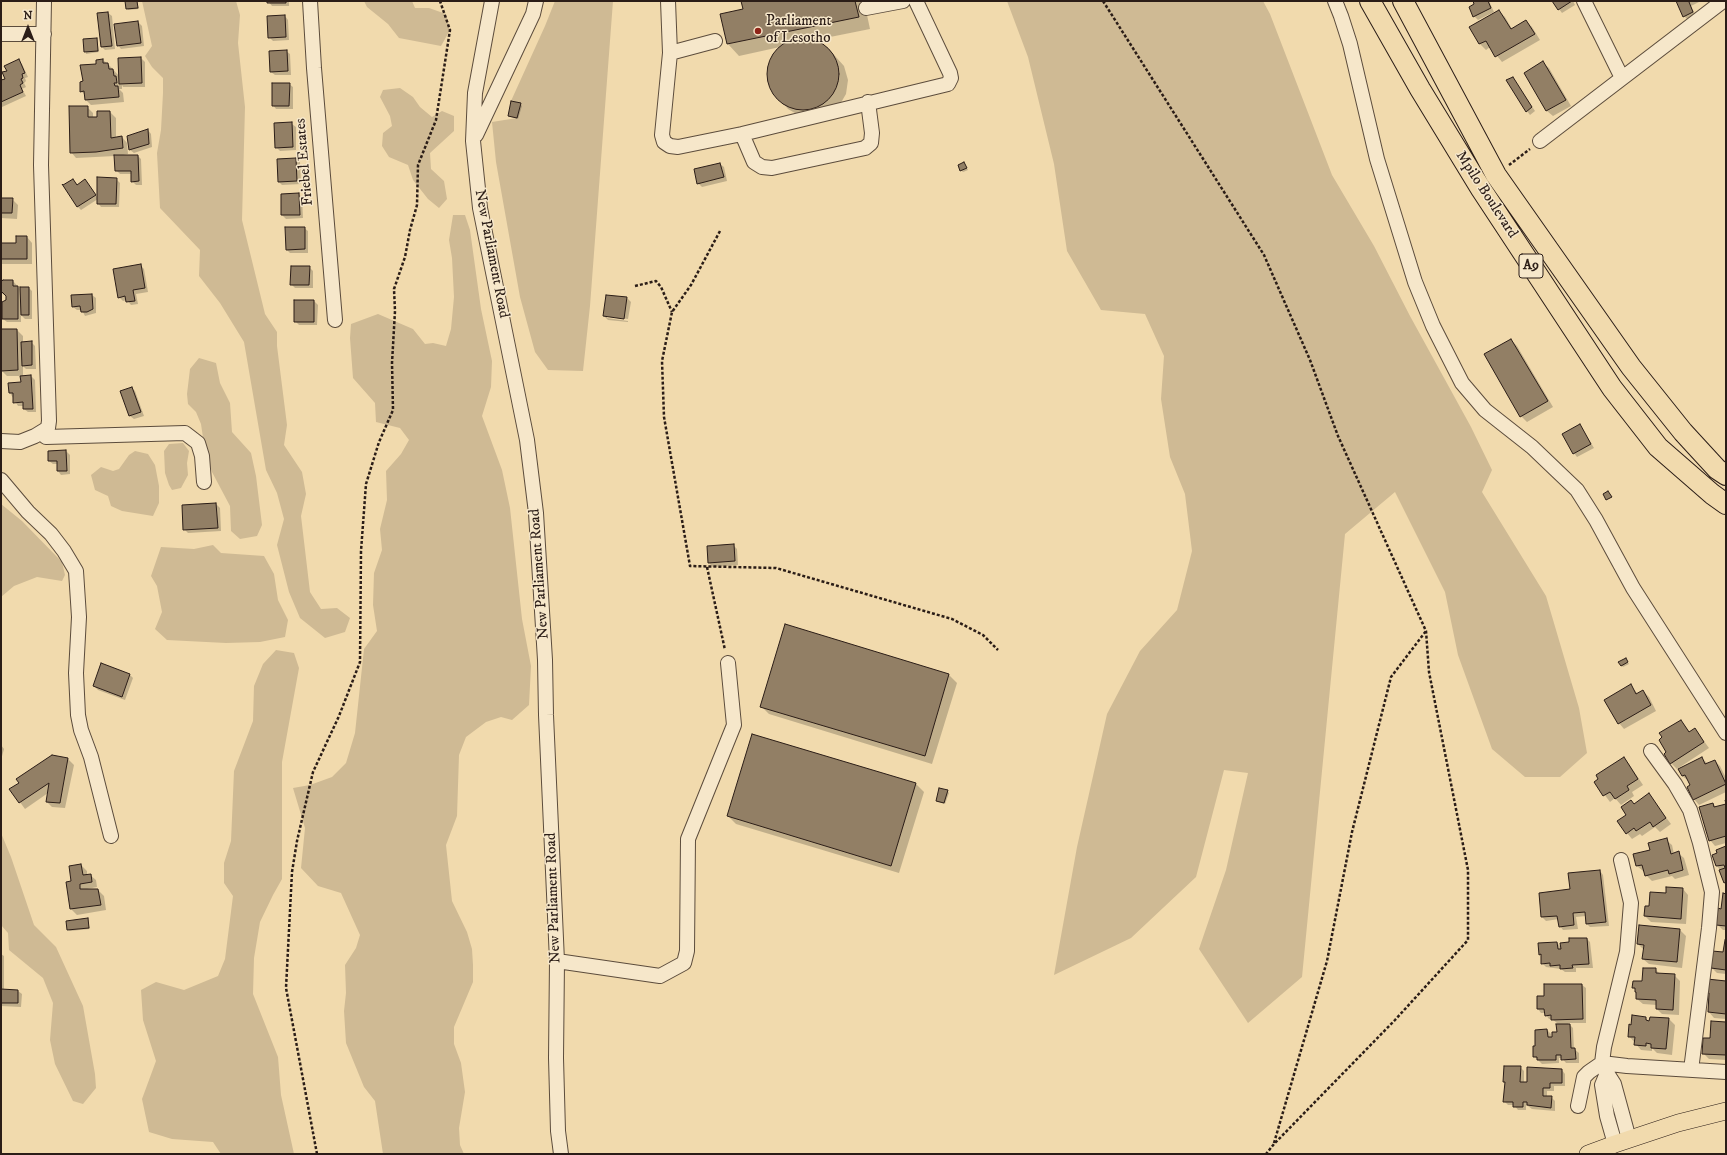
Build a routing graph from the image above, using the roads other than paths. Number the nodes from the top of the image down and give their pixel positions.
1 (44, 1) edge
2 (310, 1) edge
3 (492, 1) edge
4 (536, 1) edge
5 (668, 1) edge
6 (903, 1) edge
7 (916, 1) edge
8 (1335, 1) edge
9 (1370, 1) edge
10 (1404, 1) edge
11 (1584, 1) edge
12 (1723, 1) edge
13 (866, 8) dead end
14 (1, 34) edge
15 (44, 34) junction
16 (714, 41) dead end
17 (670, 53) junction
18 (1622, 78) junction
19 (868, 102) junction
20 (742, 134) junction
21 (473, 141) junction
22 (1540, 141) road end
23 (335, 320) dead end
24 (41, 433) junction
25 (1, 441) edge
26 (1726, 475) edge
27 (1, 480) edge
28 (204, 482) dead end
29 (1726, 504) edge
30 (728, 663) road end
31 (1726, 734) edge
32 (1651, 751) dead end
33 (111, 836) dead end
34 (1621, 860) dead end
35 (557, 961) junction
36 (1605, 1068) junction
37 (1691, 1070) junction
38 (1726, 1072) edge
39 (1578, 1106) dead end
40 (1726, 1111) edge
41 (1622, 1141) junction
42 (561, 1154) edge
43 (1588, 1154) edge

1 - 15 street
2 - 23 street, Friebel Estates
3 - 21 street, New Parliament Road
4 - 21 street
5 - 17 street
6 - 13 street
7 - 19 street
8 - 31 street
9 - 29 highway, Mpilo Boulevard / A9
10 - 26 highway, Mpilo Boulevard / A9
11 - 18 street
12 - 18 street
14 - 15 street
15 - 24 street
16 - 17 street
17 - 20 street
18 - 22 street
19 - 20 street
19 - 20 street
21 - 35 street, New Parliament Road
24 - 25 street
24 - 28 street
27 - 33 street
30 - 35 street
32 - 37 street
34 - 36 street
35 - 42 street, New Parliament Road
36 - 37 street
36 - 39 street
36 - 41 street
37 - 38 street
40 - 41 main road
41 - 43 main road

